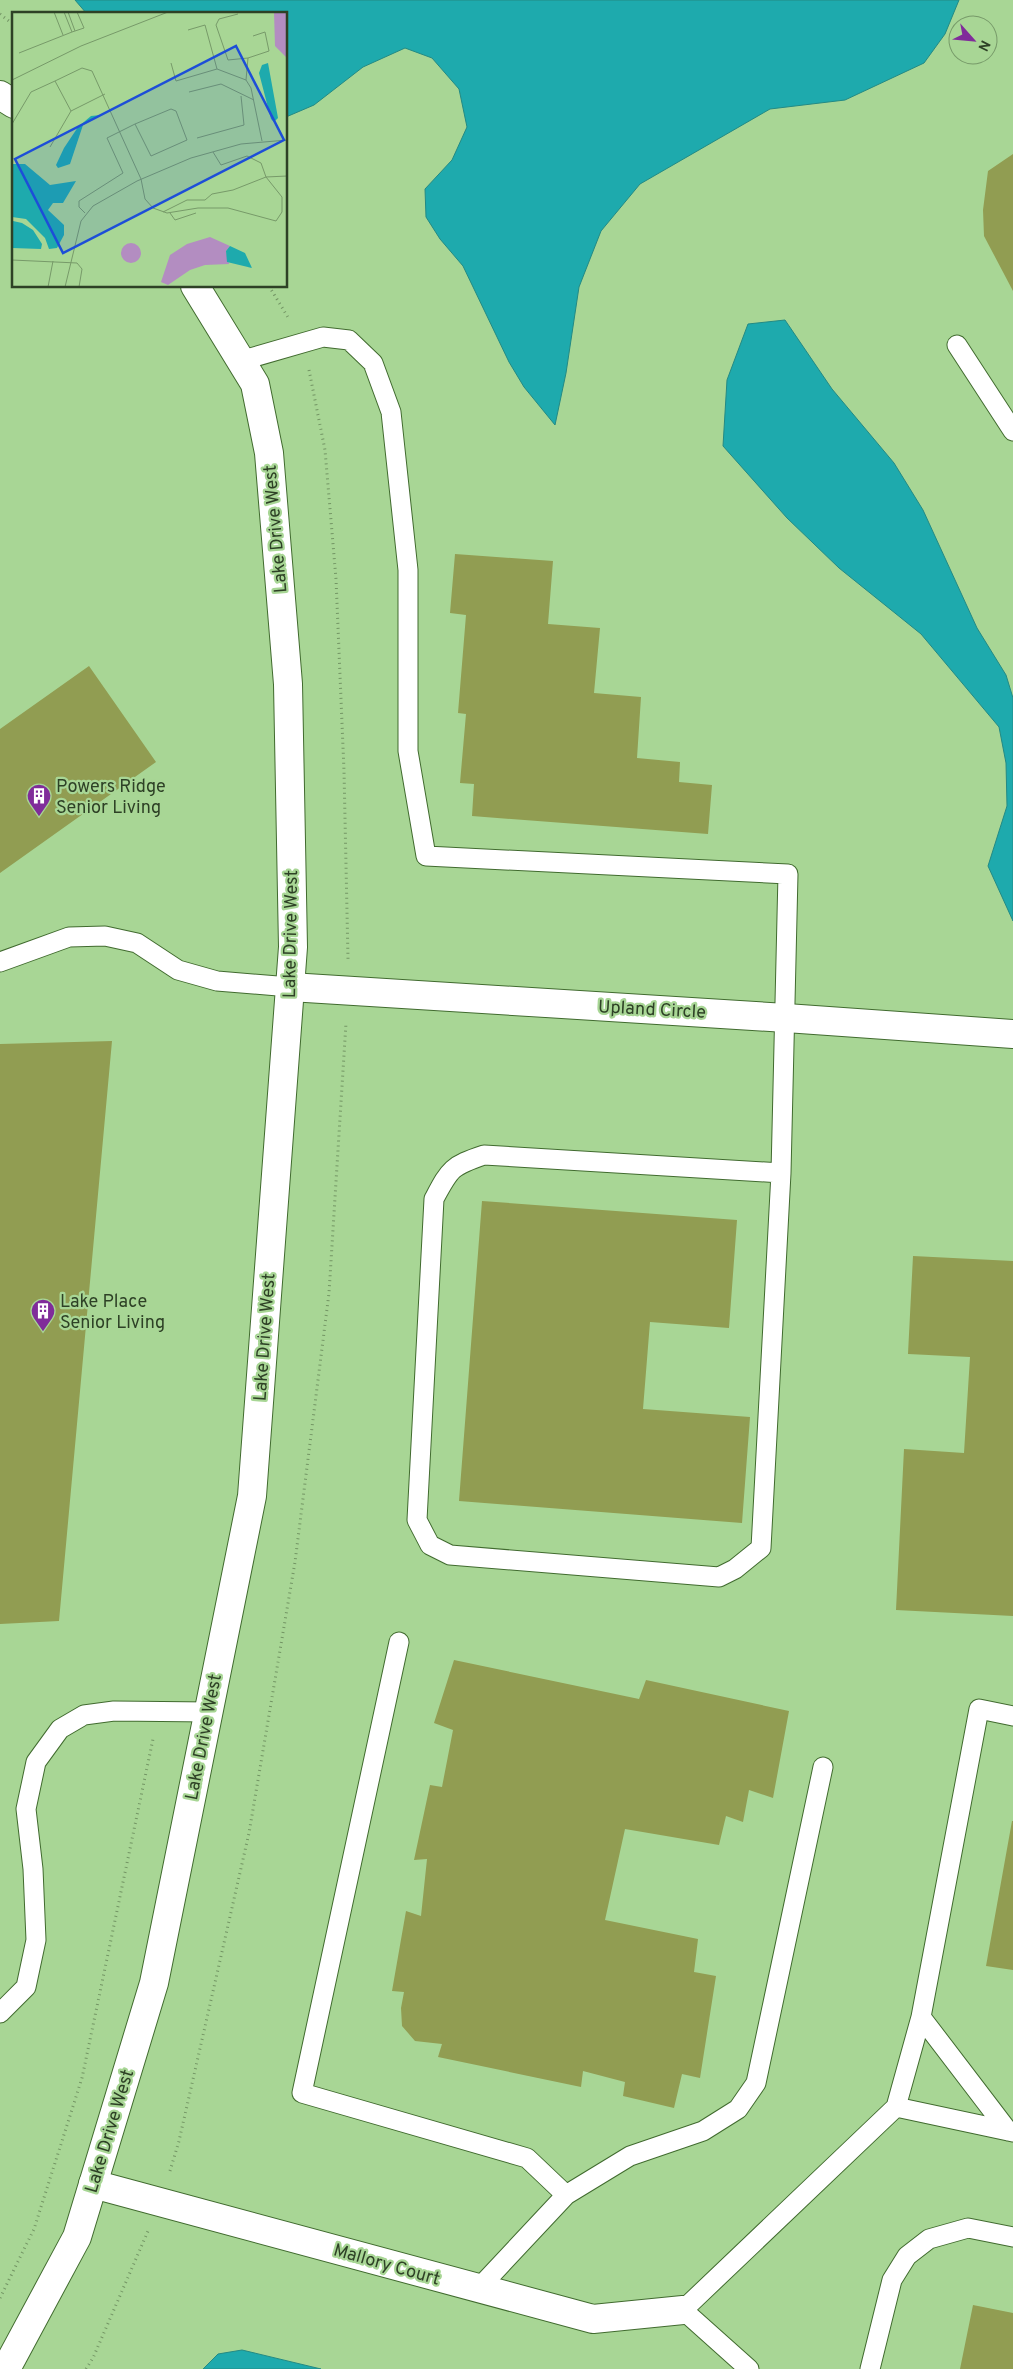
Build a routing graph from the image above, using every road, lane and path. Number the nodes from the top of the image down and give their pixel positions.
1 (0, 14) edge
2 (12, 23) edge
3 (0, 95) edge
4 (12, 103) edge
5 (196, 288) edge
6 (957, 345) dead end
7 (240, 361) junction
8 (1013, 431) edge
9 (0, 962) edge
10 (290, 987) junction
11 (786, 1018) junction
12 (1013, 1034) edge
13 (781, 1173) junction
14 (399, 1642) dead end
15 (158, 1711) junction
16 (208, 1712) junction
17 (1013, 1716) edge
18 (823, 1767) dead end
19 (0, 2013) edge
20 (922, 2017) junction
21 (896, 2107) junction
22 (1011, 2131) edge
23 (93, 2184) junction
24 (566, 2195) junction
25 (1013, 2236) edge
26 (478, 2289) junction
27 (0, 2298) edge
28 (683, 2310) junction
29 (6, 2369) edge
30 (748, 2369) edge
31 (870, 2369) edge

1 - 2 path
3 - 4 street
5 - 7 street, Lake Drive West
6 - 8 lane
7 - 10 street, Lake Drive West
7 - 11 lane
9 - 10 lane
10 - 11 street, Upland Circle
10 - 16 street, Lake Drive West
11 - 12 street, Upland Circle
11 - 13 lane
13 - 13 lane
14 - 24 lane
15 - 16 lane
15 - 19 lane
15 - 27 path
16 - 23 street, Lake Drive West
17 - 20 lane
18 - 24 lane
20 - 21 lane
20 - 22 lane
21 - 22 lane
21 - 28 lane
23 - 26 street, Mallory Court
23 - 29 street, Lake Drive West
24 - 26 lane
25 - 31 lane
26 - 28 street, Mallory Court
28 - 30 lane

